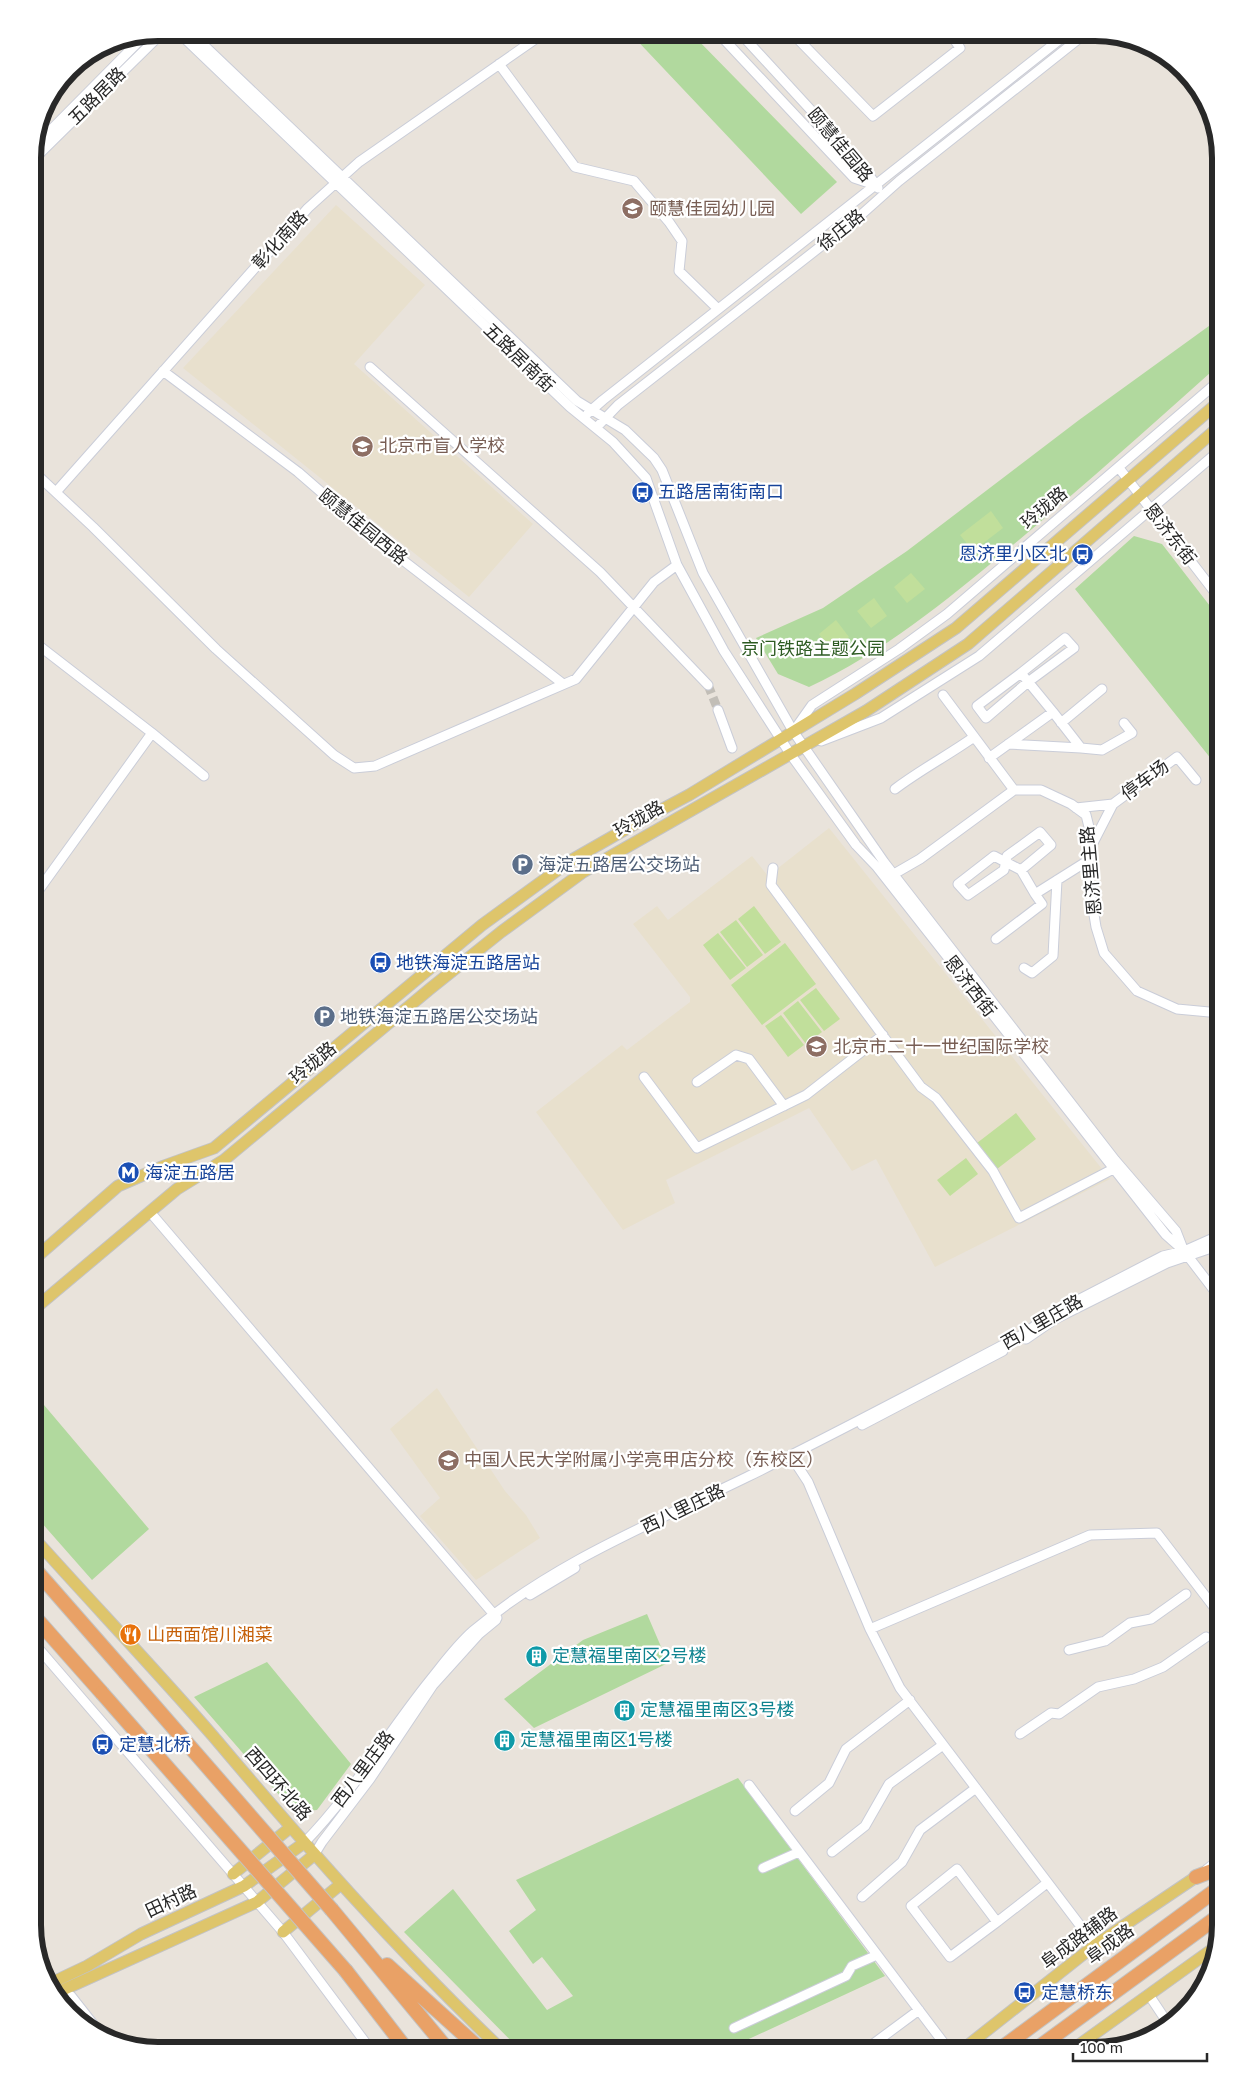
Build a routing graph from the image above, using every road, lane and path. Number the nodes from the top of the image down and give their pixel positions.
1 (152, 41) edge
2 (188, 41) edge
3 (200, 41) edge
4 (532, 41) edge
5 (726, 42) edge
6 (748, 42) edge
7 (800, 42) edge
8 (956, 42) edge
9 (1057, 42) edge
10 (1075, 42) edge
11 (138, 43) edge
12 (499, 64) junction
13 (42, 145) edge
14 (42, 146) edge
15 (341, 176) junction
16 (876, 185) junction
17 (884, 195) junction
18 (718, 309) junction
19 (370, 367) dead end
20 (163, 371) dead end
21 (1212, 387) edge
22 (1212, 408) edge
23 (592, 410) junction
24 (583, 418) junction
25 (606, 418) junction
26 (596, 428) junction
27 (1212, 433) edge
28 (1212, 457) edge
29 (1119, 468) junction
30 (42, 479) edge
31 (1129, 480) junction
32 (56, 492) junction
33 (1141, 496) junction
34 (1151, 509) junction
35 (677, 565) junction
36 (1212, 589) edge
37 (633, 606) junction
38 (42, 648) edge
39 (1021, 674) junction
40 (1028, 682) junction
41 (562, 683) junction
42 (708, 685) tunnel mouth
43 (1102, 689) dead end
44 (943, 695) dead end
45 (718, 710) tunnel mouth
46 (1053, 712) junction
47 (1061, 723) junction
48 (1124, 724) dead end
49 (793, 731) junction
50 (152, 733) junction
51 (974, 737) junction
52 (780, 740) junction
53 (1008, 744) junction
54 (804, 747) junction
55 (732, 748) dead end
56 (1081, 748) junction
57 (791, 755) junction
58 (989, 758) junction
59 (204, 776) dead end
60 (1196, 780) dead end
61 (895, 789) dead end
62 (1014, 790) junction
63 (1113, 804) junction
64 (1076, 808) junction
65 (1090, 848) junction
66 (1089, 860) junction
67 (1006, 862) junction
68 (773, 868) dead end
69 (1021, 870) junction
70 (894, 874) junction
71 (1057, 880) junction
72 (42, 886) edge
73 (1035, 894) junction
74 (996, 939) dead end
75 (1024, 968) dead end
76 (1212, 1013) edge
77 (883, 1035) junction
78 (644, 1077) dead end
79 (697, 1082) dead end
80 (784, 1106) junction
81 (1117, 1167) junction
82 (150, 1212) junction
83 (1212, 1239) edge
84 (1212, 1247) edge
85 (41, 1253) edge
86 (1186, 1254) junction
87 (1212, 1288) edge
88 (41, 1303) edge
89 (793, 1458) junction
90 (41, 1547) edge
91 (41, 1574) edge
92 (41, 1577) edge
93 (46, 1582) junction
94 (1186, 1594) dead end
95 (1212, 1605) edge
96 (496, 1616) junction
97 (41, 1625) edge
98 (870, 1629) junction
99 (1206, 1637) dead end
100 (1069, 1650) dead end
101 (41, 1653) edge
102 (910, 1700) junction
103 (1020, 1734) dead end
104 (943, 1745) junction
105 (748, 1785) dead end
106 (976, 1788) junction
107 (795, 1811) dead end
108 (291, 1828) junction
109 (304, 1843) junction
110 (799, 1852) junction
111 (832, 1852) dead end
112 (314, 1855) junction
113 (1212, 1865) edge
114 (763, 1868) dead end
115 (1212, 1871) edge
116 (233, 1874) junction
117 (1196, 1876) junction
118 (1047, 1883) junction
119 (341, 1884) junction
120 (244, 1886) junction
121 (1212, 1893) edge
122 (862, 1897) dead end
123 (257, 1902) junction
124 (1212, 1920) edge
125 (997, 1922) junction
126 (283, 1932) junction
127 (353, 1934) junction
128 (1095, 1945) junction
129 (1209, 1952) edge
130 (878, 1955) junction
131 (60, 1988) edge
132 (60, 1988) edge
133 (361, 1990) junction
134 (1149, 1995) junction
135 (68, 2000) edge
136 (919, 2010) junction
137 (79, 2011) edge
138 (1165, 2018) edge
139 (734, 2028) dead end
140 (364, 2041) edge
141 (391, 2041) edge
142 (401, 2041) edge
143 (441, 2041) edge
144 (471, 2041) edge
145 (493, 2041) edge
146 (876, 2042) edge
147 (943, 2042) edge
148 (972, 2042) edge
149 (1010, 2042) edge
150 (1046, 2042) edge
151 (1083, 2042) edge

1 - 14 street, 五路居路
2 - 24 street, 五路居南街
3 - 15 street, 五路居南街
4 - 12 street, 彰化南路
5 - 16 street, 颐慧佳园路
6 - 16 street, 颐慧佳园路
7 - 8 street
9 - 16 street, 徐庄路
10 - 17 street, 徐庄路
11 - 13 street, 五路居路
12 - 15 street, 彰化南路
12 - 18 street
15 - 23 street, 五路居南街
15 - 32 street, 彰化南路
16 - 17 street
16 - 18 street, 徐庄路
17 - 25 street, 徐庄路
18 - 23 street, 徐庄路
19 - 37 street
20 - 41 street, 颐慧佳园西路
21 - 29 street, 玲珑路
22 - 31 main road, 玲珑路
23 - 24 street, 徐庄路
23 - 25 street, 五路居南街
24 - 26 street, 五路居南街
25 - 26 street, 徐庄路
25 - 49 street, 五路居南街
26 - 35 street, 五路居南街
27 - 33 main road, 玲珑路
28 - 34 street, 玲珑路
29 - 31 street, 恩济东街
29 - 49 street, 玲珑路
30 - 32 street
31 - 33 street, 恩济东街
31 - 49 main road, 玲珑路
32 - 41 street
33 - 34 street, 恩济东街
33 - 54 main road, 玲珑路
34 - 36 street, 恩济东街
34 - 54 street, 玲珑路
35 - 37 street
35 - 52 street, 五路居南街
37 - 41 street
37 - 42 street
38 - 50 street
39 - 40 street
39 - 40 street
39 - 40 street
40 - 46 street
43 - 47 street
44 - 51 street
45 - 55 street
46 - 47 street
46 - 53 street
47 - 56 street
48 - 56 street
49 - 52 main road, 玲珑路
49 - 54 street, 恩济西街
50 - 59 street
50 - 72 street
51 - 58 street
51 - 61 street
52 - 57 street, 恩济西街
52 - 85 main road, 玲珑路
53 - 56 street
53 - 58 street
54 - 57 main road, 玲珑路
54 - 70 street, 恩济西街
57 - 81 street, 恩济西街
57 - 82 main road, 玲珑路
58 - 62 street
60 - 63 street, 停车场
62 - 64 street, 恩济里主路
62 - 70 street
63 - 64 street
63 - 65 street
64 - 65 street, 恩济里主路
65 - 66 street, 恩济里主路
66 - 71 street
66 - 76 street, 恩济里主路
67 - 67 street
67 - 69 street
67 - 69 street
68 - 77 street
69 - 73 street
70 - 81 street, 恩济西街
71 - 73 street
71 - 75 street
73 - 74 street
77 - 80 street
77 - 81 street
78 - 80 street
79 - 80 street
81 - 86 street, 恩济西街
82 - 88 main road, 玲珑路
82 - 96 street
83 - 86 street, 西八里庄路
84 - 86 street, 西八里庄路
86 - 87 street, 恩济西街
86 - 89 street, 西八里庄路
89 - 96 street, 西八里庄路
89 - 98 street
90 - 108 main road, 西四环北路
91 - 93 highway
92 - 93 highway
93 - 127 highway, bridge
94 - 100 street
95 - 98 street
96 - 109 street, 西八里庄路
96 - 112 street, 西八里庄路
97 - 133 highway, bridge
98 - 102 street
99 - 103 street
101 - 116 street
102 - 104 street
102 - 107 street
104 - 106 street
104 - 111 street
105 - 110 street
106 - 118 street
106 - 122 street
108 - 109 main road, 西四环北路
108 - 116 main road
109 - 112 main road, 西四环北路
109 - 120 main road, 田村路
110 - 114 street
110 - 130 street
112 - 119 main road, 西四环北路
112 - 123 main road, 田村路
113 - 117 street, 阜成路辅路
115 - 117 highway
116 - 120 street
117 - 128 main road, 阜成路辅路
118 - 125 street
118 - 128 street
119 - 126 main road
119 - 145 main road, 西四环北路
120 - 123 street
120 - 131 main road, 田村路
121 - 149 highway, 阜成路
123 - 126 street
123 - 132 main road, 田村路
124 - 150 highway
125 - 125 street
126 - 140 street
127 - 143 highway
127 - 144 highway
128 - 148 main road, 阜成路辅路
129 - 134 main road
130 - 136 street
130 - 139 street
133 - 141 highway
133 - 142 highway
134 - 138 street
134 - 151 main road
135 - 137 street
136 - 146 street
136 - 147 street

